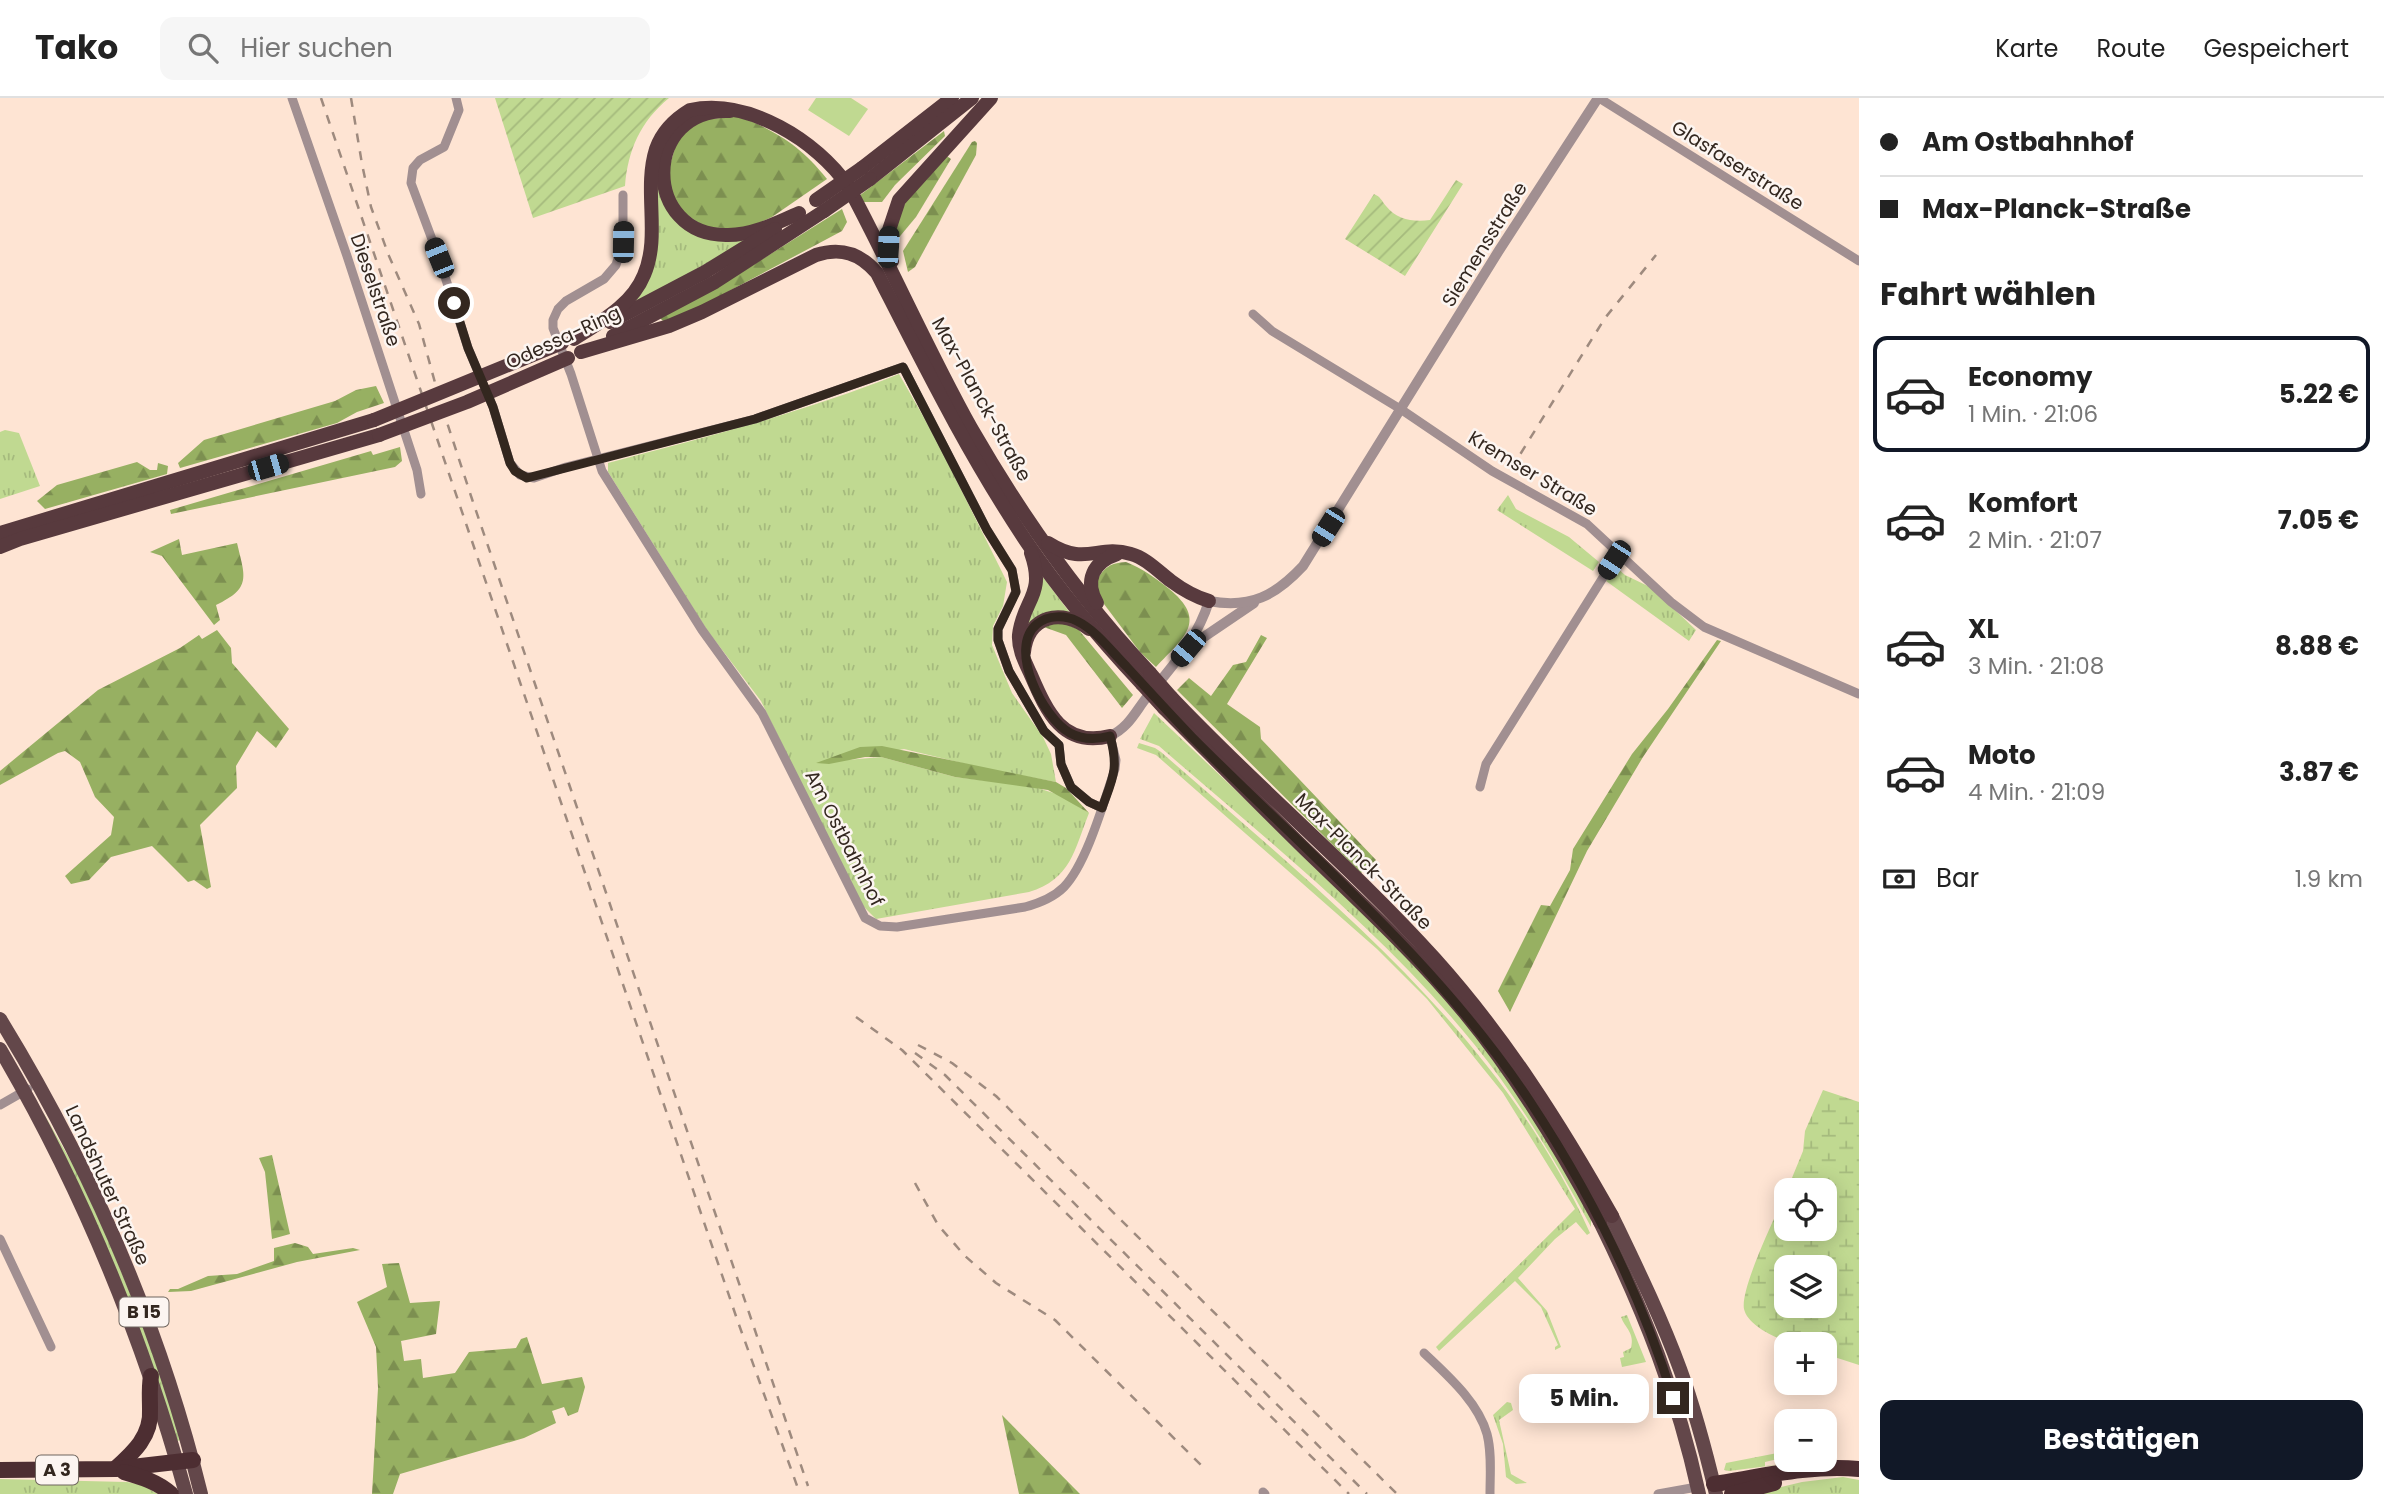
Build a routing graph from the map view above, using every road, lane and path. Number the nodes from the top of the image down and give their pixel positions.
1 (292, 98) edge
2 (456, 98) edge
3 (952, 98) edge
4 (972, 98) edge
5 (991, 98) edge
6 (1599, 98) edge
7 (866, 173) junction
8 (624, 195) dead end
9 (820, 206) junction
10 (799, 213) junction
11 (1859, 261) edge
12 (907, 302) junction
13 (1253, 314) dead end
14 (571, 348) junction
15 (924, 364) junction
16 (1402, 410) junction
17 (376, 428) junction
18 (598, 460) junction
19 (421, 494) dead end
20 (0, 533) edge
21 (1035, 541) junction
22 (0, 547) edge
23 (1123, 552) junction
24 (1619, 552) junction
25 (1259, 599) junction
26 (1209, 601) junction
27 (1105, 633) junction
28 (1188, 648) junction
29 (1024, 660) junction
30 (1859, 694) edge
31 (1110, 736) junction
32 (1479, 788) dead end
33 (1102, 808) junction
34 (0, 1019) edge
35 (0, 1049) edge
36 (38, 1082) junction
37 (24, 1091) junction
38 (0, 1105) edge
39 (1606, 1219) joint
40 (0, 1239) edge
41 (51, 1347) dead end
42 (1424, 1353) dead end
43 (151, 1376) junction
44 (185, 1461) junction
45 (115, 1469) junction
46 (1859, 1469) edge
47 (0, 1470) edge
48 (1859, 1477) edge
49 (1706, 1490) edge
50 (1741, 1493) edge
51 (171, 1494) edge
52 (186, 1494) edge
53 (201, 1494) edge
54 (1490, 1494) edge
55 (1658, 1494) edge

1 - 19 street, Dieselstraße
2 - 18 street
3 - 7 highway, Odessa-Ring
4 - 7 highway, Odessa-Ring
5 - 12 highway
6 - 11 street, Glasfaserstraße
6 - 16 street, Siemensstraße
7 - 9 highway, Odessa-Ring, bridge
8 - 18 street, Am Ostbahnhof
9 - 10 highway, Odessa-Ring
9 - 14 highway, Odessa-Ring
10 - 14 highway, Odessa-Ring
10 - 15 highway
12 - 14 highway
12 - 21 highway, Max-Planck-Straße
13 - 16 street
14 - 15 highway
14 - 17 highway, Odessa-Ring, bridge
15 - 21 highway, Max-Planck-Straße
16 - 24 street, Kremser Straße
16 - 25 street, Siemensstraße
17 - 20 highway, Odessa-Ring
17 - 22 highway, Odessa-Ring
18 - 33 street, Am Ostbahnhof
18 - 33 street
21 - 23 highway
21 - 27 highway, Max-Planck-Straße
21 - 29 highway
23 - 26 highway
23 - 27 highway
24 - 30 street, Kremser Straße
24 - 32 street
25 - 26 street, Siemensstraße
25 - 28 street
26 - 28 street
27 - 29 highway
27 - 39 highway, Max-Planck-Straße, bridge
28 - 31 street
29 - 31 highway
31 - 33 street, Am Ostbahnhof
34 - 36 main road, Landshuter Straße / B 15
35 - 37 main road, Landshuter Straße / B 15
36 - 37 street
36 - 44 main road, Landshuter Straße / B 15
37 - 38 street
37 - 43 main road, Landshuter Straße / B 15
39 - 49 main road, Max-Planck-Straße
40 - 41 street
42 - 54 street
43 - 44 main road, Landshuter Straße / B 15
43 - 45 highway
44 - 45 highway, A 3
44 - 52 main road, Landshuter Straße / B 15
44 - 53 main road, Landshuter Straße
45 - 47 highway, A 3
45 - 51 highway, A 3
46 - 49 highway
48 - 50 highway
49 - 55 street

